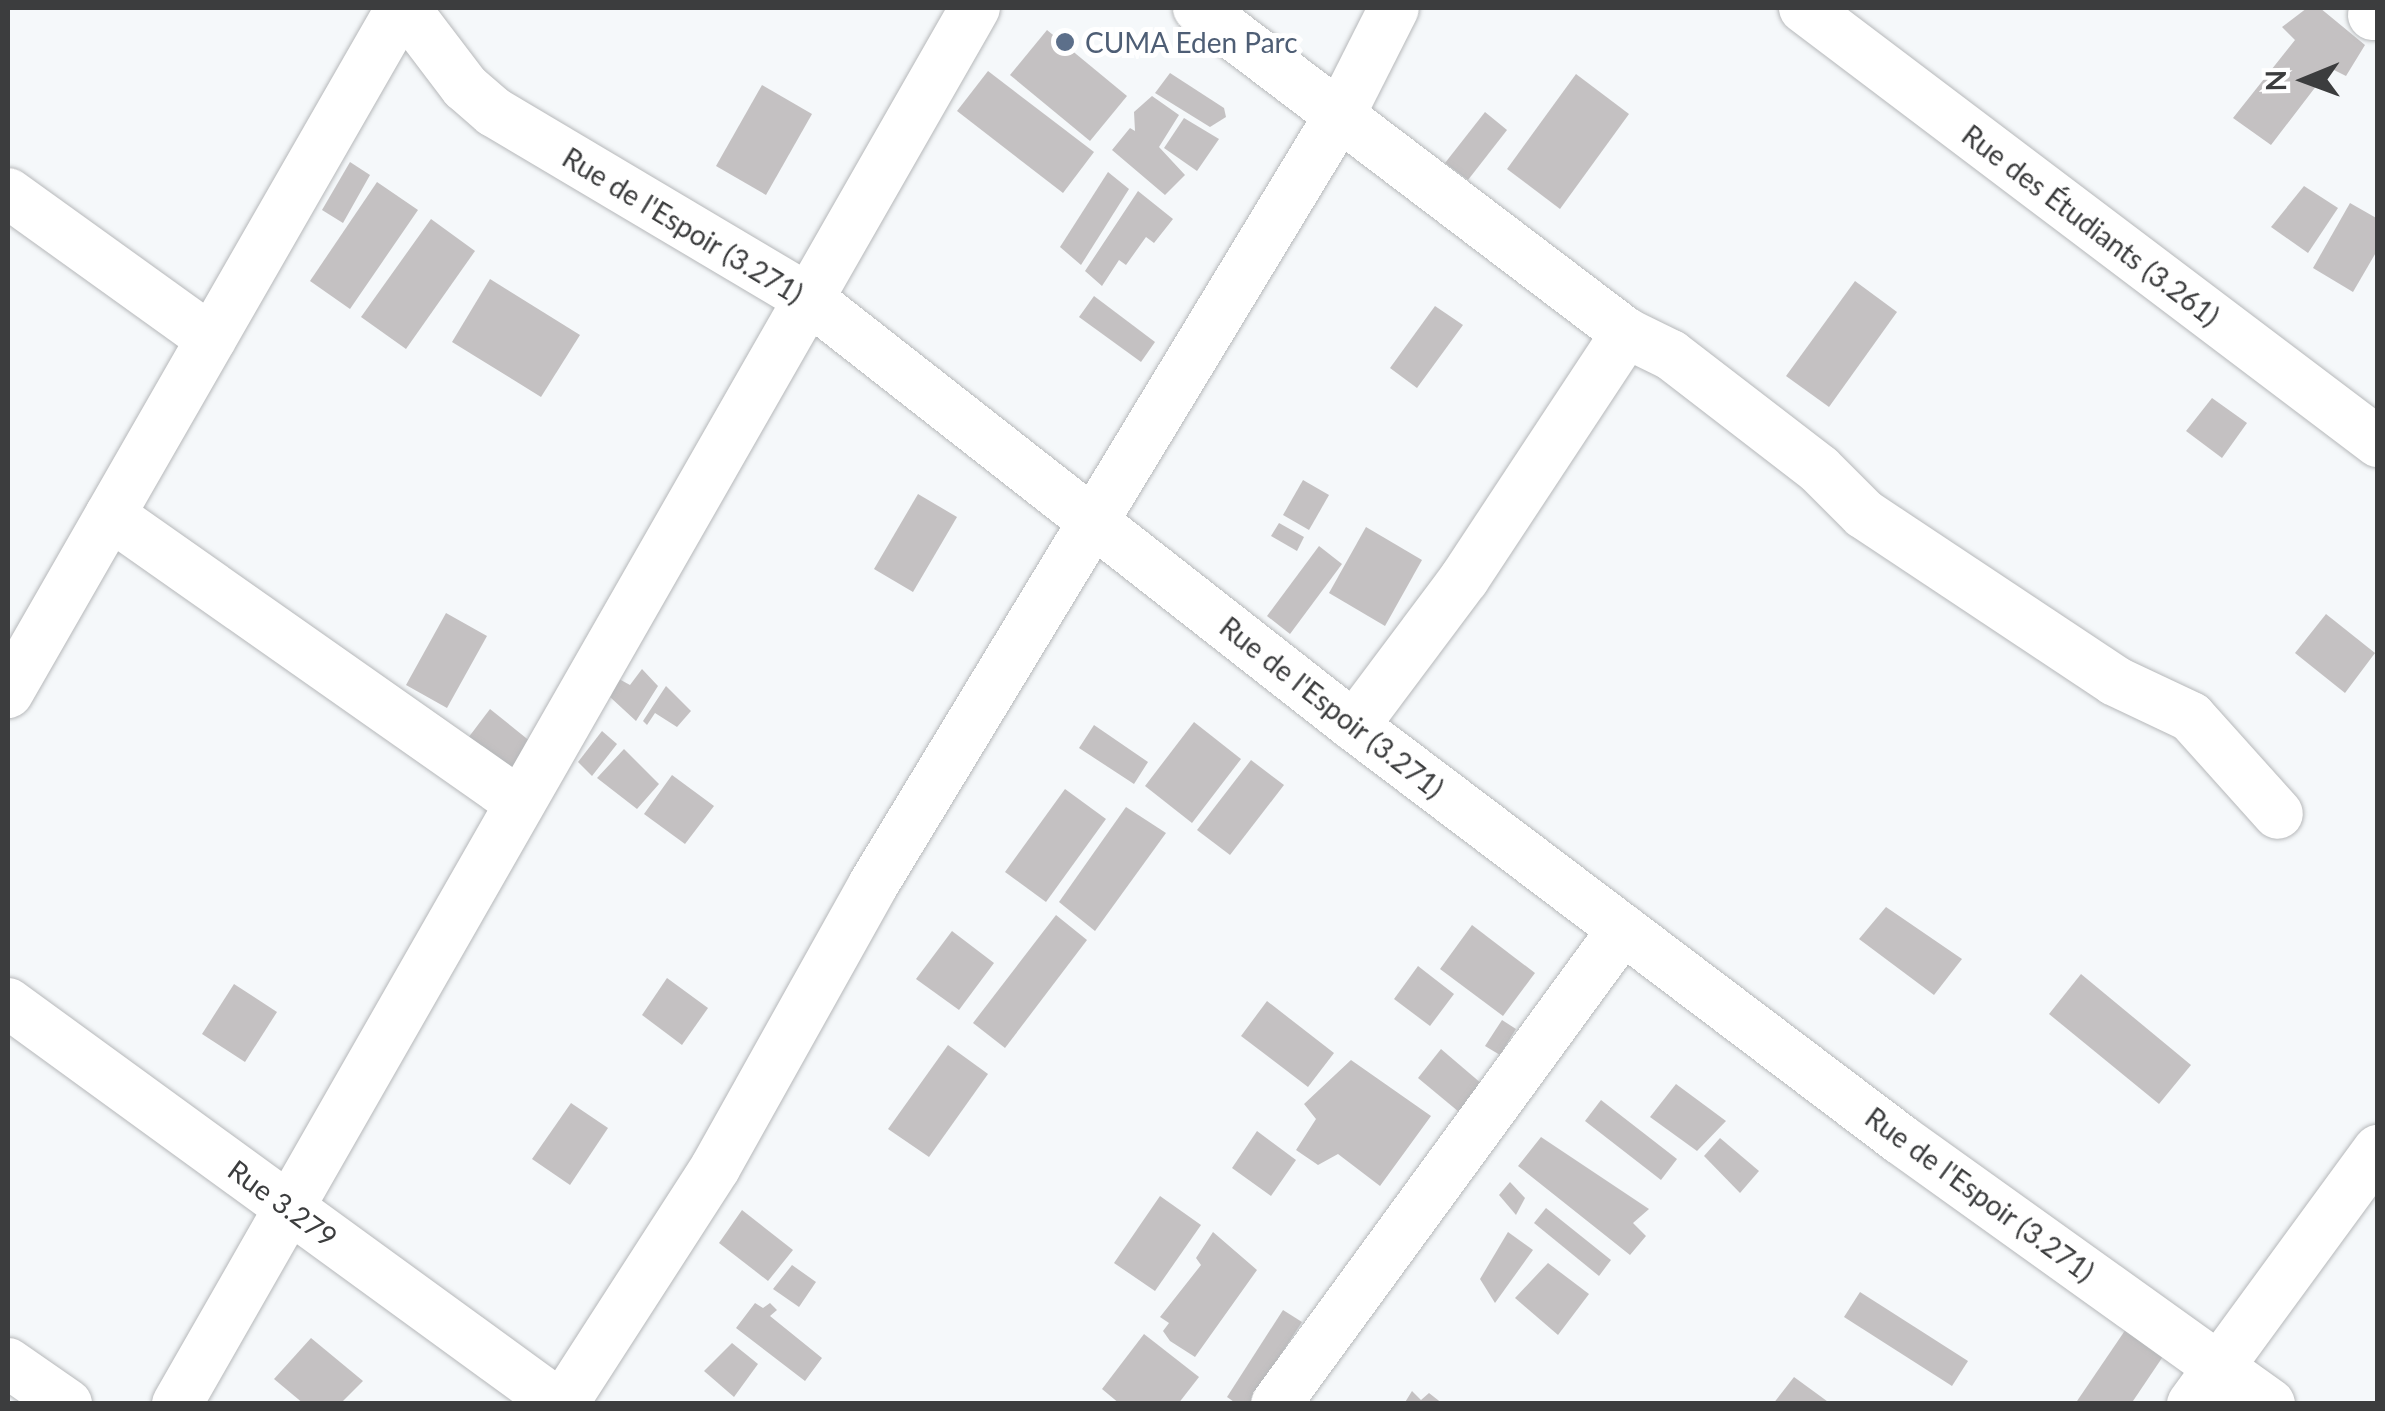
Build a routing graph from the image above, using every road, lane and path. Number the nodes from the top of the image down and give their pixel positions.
1 (403, 8) edge
2 (975, 8) edge
3 (1198, 8) edge
4 (1394, 8) edge
5 (1804, 8) edge
6 (1342, 111) junction
7 (8, 193) edge
8 (808, 299) junction
9 (1626, 333) junction
10 (211, 340) junction
11 (2378, 442) edge
12 (110, 514) junction
13 (1095, 523) junction
14 (8, 693) edge
15 (1354, 726) junction
16 (520, 803) junction
17 (2278, 814) dead end
18 (1623, 929) junction
19 (8, 1003) edge
20 (2378, 1150) edge
21 (286, 1206) junction
22 (8, 1363) edge
23 (2205, 1386) edge
24 (67, 1404) edge
25 (177, 1404) edge
26 (561, 1404) edge
27 (1276, 1404) edge
28 (2270, 1404) edge

1 - 8 street, Rue de l'Espoir (3.271)
1 - 10 street
2 - 8 street
3 - 6 street
4 - 6 street
5 - 11 street, Rue des Étudiants (3.261)
6 - 9 street
6 - 13 street
7 - 10 street
8 - 13 street, Rue de l'Espoir (3.271)
8 - 16 street
9 - 15 street
9 - 17 street
10 - 12 street
12 - 14 street
12 - 16 street
13 - 15 street, Rue de l'Espoir (3.271)
13 - 26 street
15 - 18 street, Rue de l'Espoir (3.271)
16 - 21 street
18 - 23 street, Rue de l'Espoir (3.271)
18 - 27 street
19 - 21 street, Rue 3.279
20 - 23 street
21 - 25 street
21 - 26 street, Rue 3.279
22 - 24 street
23 - 28 street, Rue de l'Espoir (3.271)

